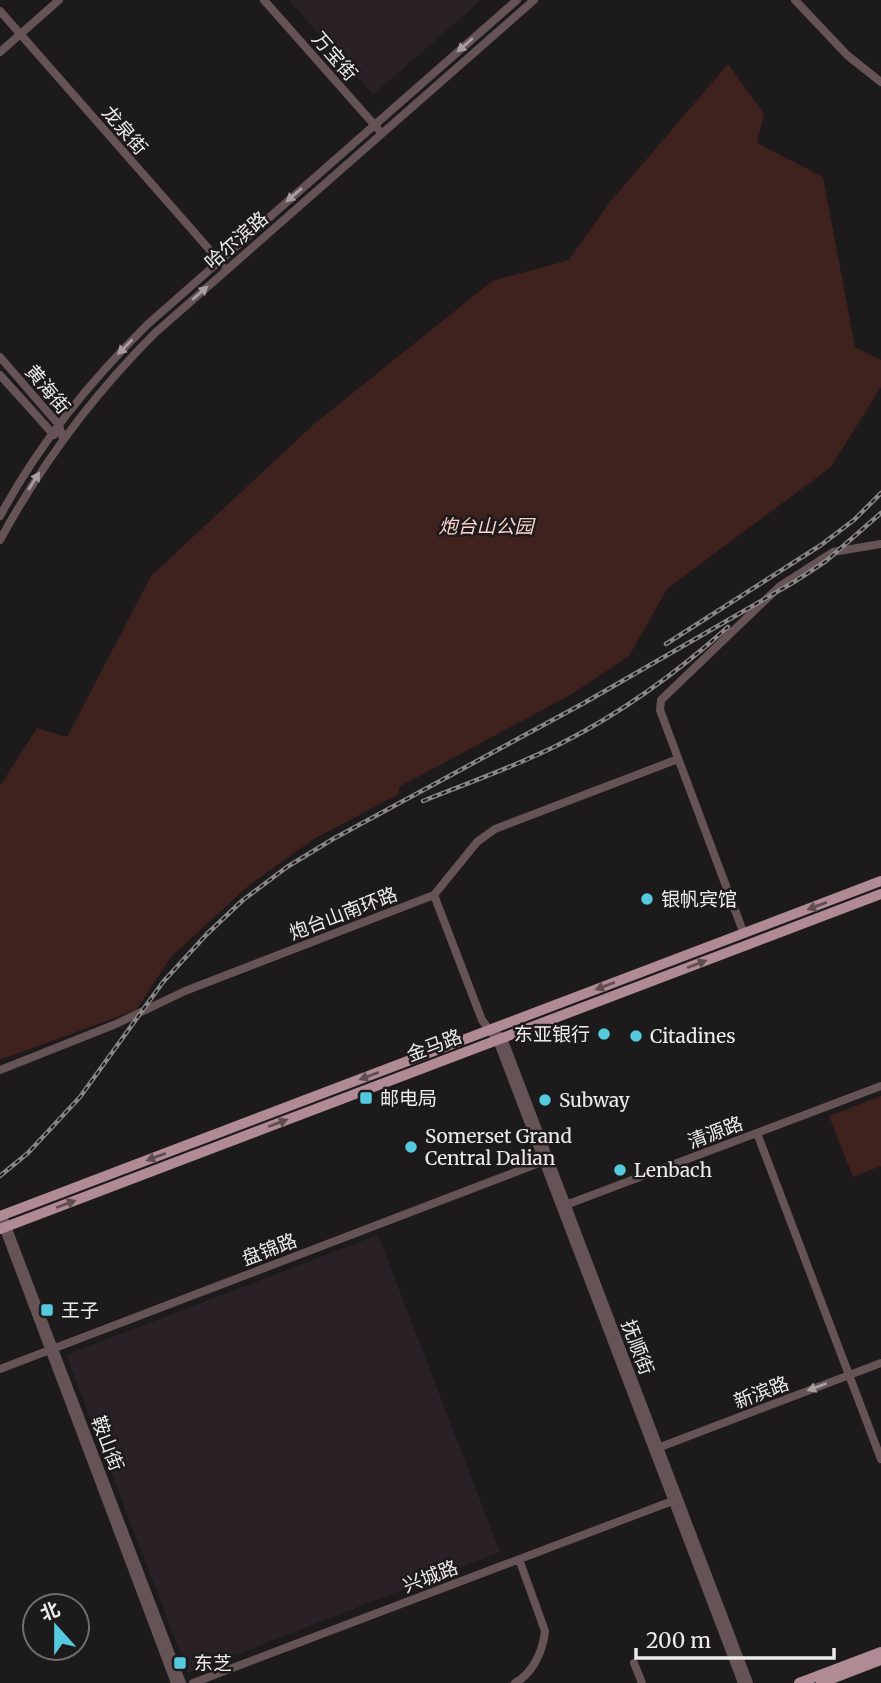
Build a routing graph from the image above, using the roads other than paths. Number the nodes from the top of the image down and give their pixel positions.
1 (60, 0) edge
2 (264, 0) edge
3 (517, 0) edge
4 (534, 0) edge
5 (795, 0) edge
6 (0, 11) edge
7 (20, 34) junction
8 (0, 52) edge
9 (881, 82) edge
10 (374, 125) junction
11 (382, 134) junction
12 (220, 261) junction
13 (227, 269) junction
14 (0, 357) edge
15 (0, 375) edge
16 (59, 425) junction
17 (52, 435) junction
18 (63, 439) junction
19 (0, 516) edge
20 (0, 540) edge
21 (881, 544) edge
22 (678, 759) junction
23 (881, 881) edge
24 (881, 894) edge
25 (434, 895) junction
26 (744, 933) junction
27 (497, 1036) junction
28 (0, 1070) edge
29 (881, 1086) edge
30 (757, 1133) junction
31 (546, 1160) junction
32 (564, 1206) junction
33 (0, 1216) edge
34 (3, 1228) edge
35 (52, 1349) junction
36 (881, 1363) edge
37 (0, 1369) edge
38 (849, 1375) junction
39 (656, 1449) junction
40 (881, 1459) edge
41 (675, 1499) junction
42 (519, 1559) junction
43 (881, 1652) edge
44 (881, 1660) edge
45 (634, 1663) dead end
46 (863, 1667) junction
47 (881, 1668) edge
48 (835, 1670) junction
49 (175, 1683) edge
50 (182, 1683) edge
51 (193, 1683) edge
52 (515, 1683) edge
53 (642, 1683) edge
54 (742, 1683) edge
55 (749, 1683) edge
56 (799, 1683) edge
57 (821, 1683) edge
58 (841, 1683) edge

1 - 7 street
2 - 10 street, 万宝街
3 -> 10 street, 哈尔滨路
4 - 11 street, 哈尔滨路
5 - 9 street
6 - 7 street, 龙泉街
7 - 8 street
7 - 12 street, 龙泉街
10 - 11 street, 万宝街
10 -> 12 street, 哈尔滨路
11 - 13 street, 哈尔滨路
12 - 13 street, 龙泉街
12 -> 16 street, 哈尔滨路
18 -> 13 street, 哈尔滨路
14 - 16 street, 黄海街
15 - 17 street, 黄海街
16 - 17 street, 哈尔滨路
16 - 18 street, 黄海街
17 - 18 street, 黄海街
17 - 19 street, 哈尔滨路
20 -> 18 street, 哈尔滨路
21 - 22 street
22 - 25 street
22 - 26 street
23 -> 26 main road, 金马路
27 -> 24 main road, 金马路
25 - 27 street, 抚顺街
25 - 28 street, 炮台山南环路
26 -> 27 main road, 金马路
27 - 31 street, 抚顺街
27 -> 33 main road, 金马路
34 -> 27 main road, 金马路
29 - 30 street, 清源路
30 - 32 street, 清源路
30 - 38 street
31 - 32 street, 抚顺街
31 - 35 street, 盘锦路
32 - 39 street, 抚顺街
33 - 34 street, 鞍山街
34 - 35 street, 鞍山街
35 - 37 street, 盘锦路
35 - 49 street, 鞍山街
35 - 50 street, 鞍山街
36 - 38 street, 新滨路
38 -> 39 street, 新滨路
38 - 40 street
39 - 41 street, 抚顺街
41 - 42 street, 兴城路
41 - 54 street, 抚顺街
41 - 55 street, 抚顺街
42 - 51 street, 兴城路
42 - 52 street
43 - 48 main road
44 - 46 main road
45 - 53 street
46 - 48 main road
46 - 57 main road
47 - 58 main road
48 - 56 main road

